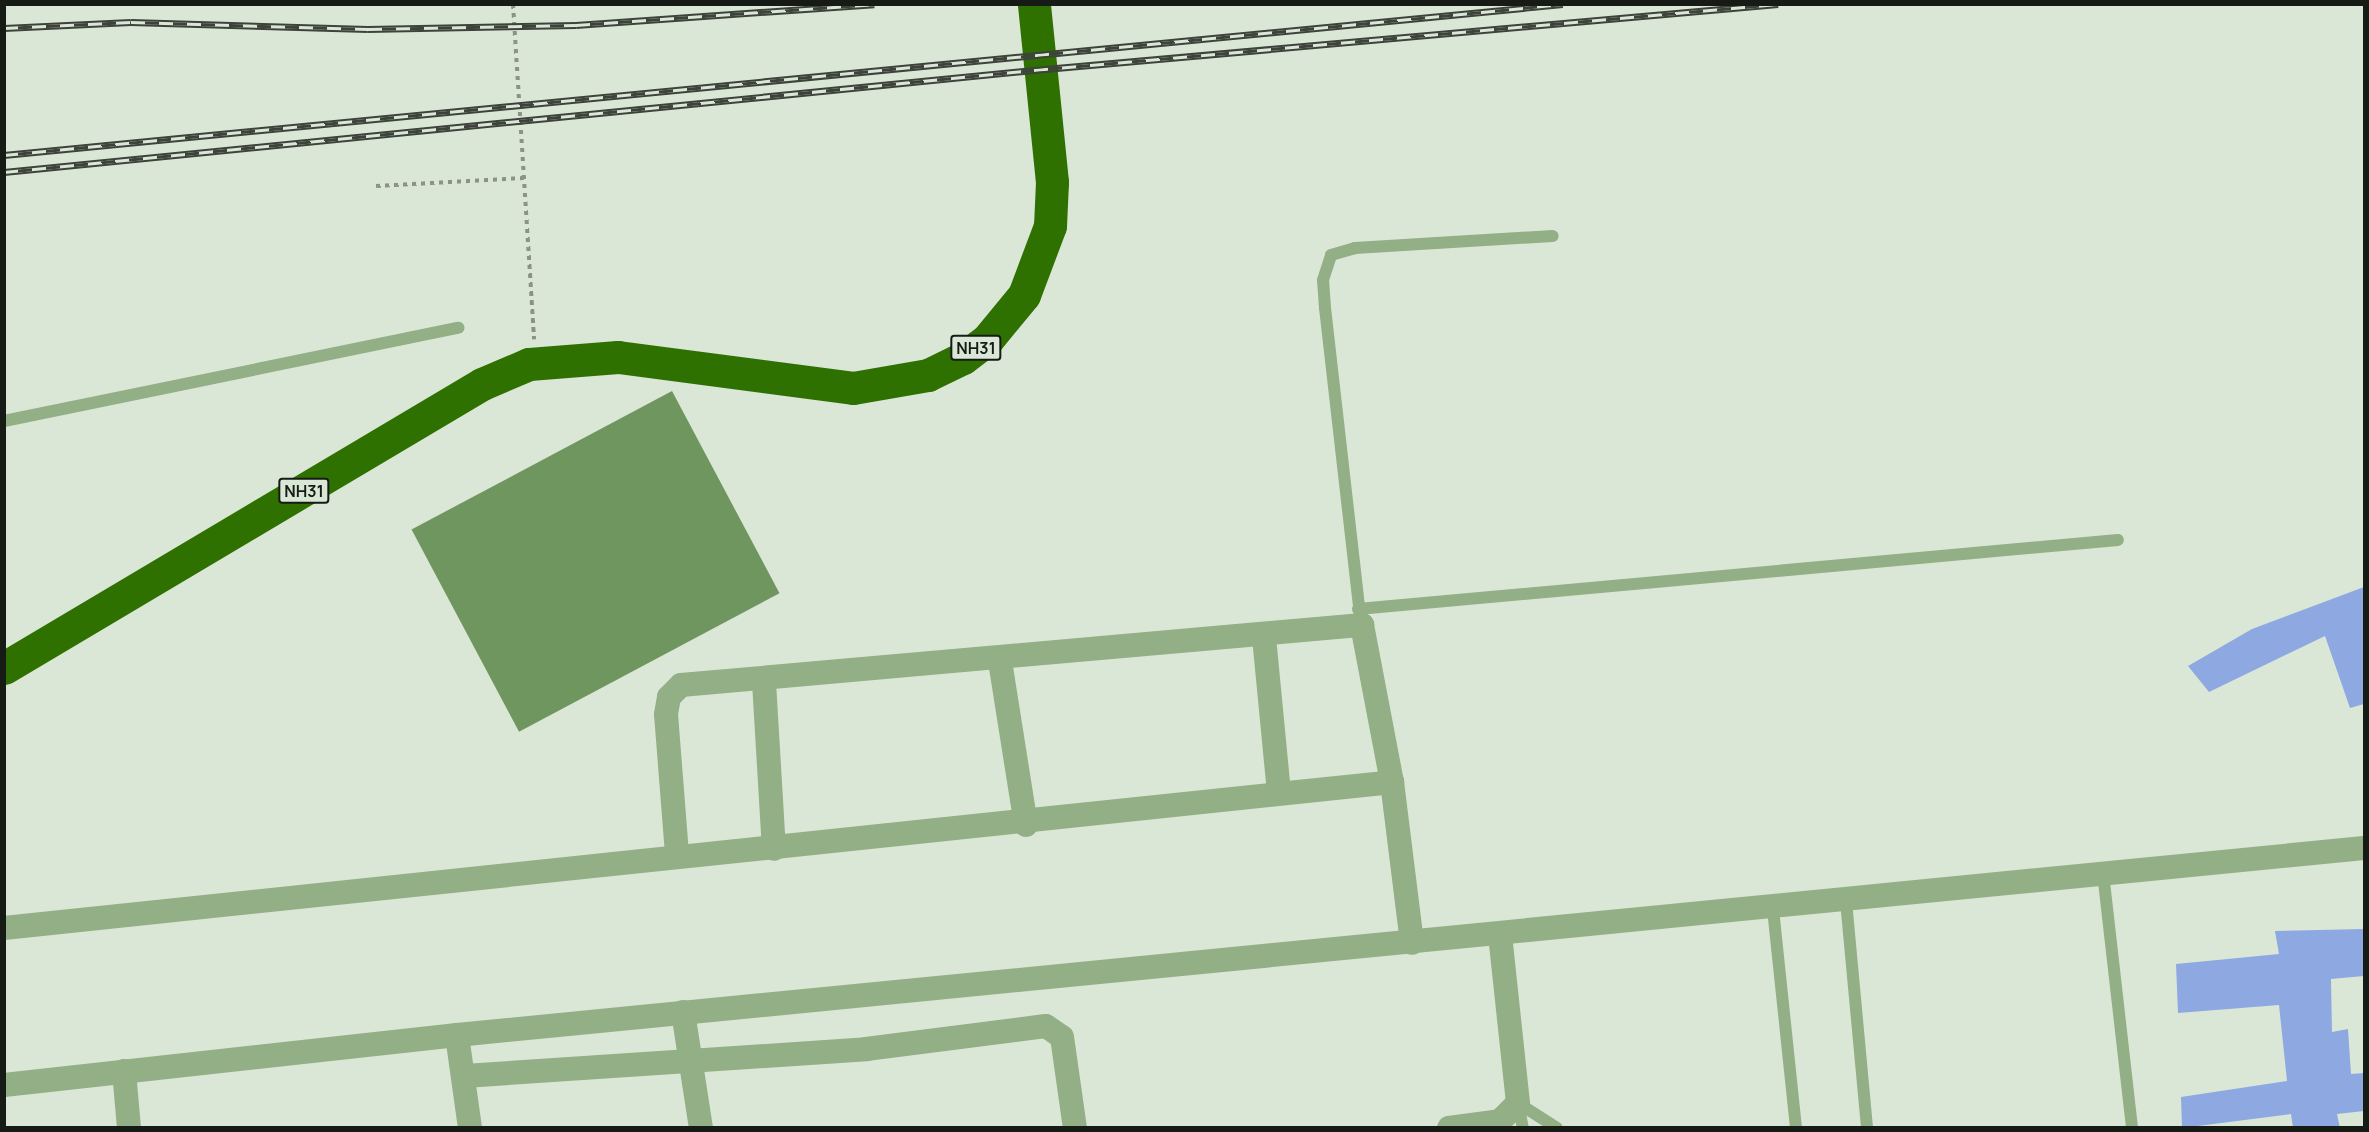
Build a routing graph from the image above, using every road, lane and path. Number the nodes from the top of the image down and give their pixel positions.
1 (513, 4) edge
2 (1034, 4) edge
3 (524, 178) junction
4 (376, 186) dead end
5 (1553, 236) dead end
6 (532, 318) dead end
7 (459, 328) dead end
8 (4, 421) edge
9 (2118, 540) dead end
10 (1360, 617) junction
11 (1263, 637) junction
12 (1000, 661) junction
13 (4, 668) edge
14 (764, 682) junction
15 (1392, 782) junction
16 (1279, 792) junction
17 (1026, 825) junction
18 (2364, 848) edge
19 (774, 849) junction
20 (677, 854) junction
21 (2103, 873) junction
22 (1846, 901) junction
23 (1773, 909) junction
24 (4, 928) edge
25 (1500, 935) junction
26 (1412, 943) junction
27 (683, 1012) junction
28 (457, 1035) junction
29 (692, 1058) junction
30 (124, 1071) junction
31 (464, 1076) junction
32 (4, 1085) edge
33 (1518, 1103) junction
34 (129, 1128) edge
35 (470, 1128) edge
36 (701, 1128) edge
37 (1074, 1128) edge
38 (1449, 1128) edge
39 (1523, 1128) edge
40 (1557, 1128) edge
41 (1796, 1128) edge
42 (1867, 1128) edge
43 (2132, 1128) edge

1 - 3 path
2 - 13 highway, NH31
3 - 4 path
3 - 6 path
5 - 10 lane
7 - 8 lane
9 - 10 lane
10 - 11 street
10 - 15 street
11 - 12 street
11 - 16 street
12 - 14 street
12 - 17 street
14 - 19 street
14 - 20 street
15 - 16 street
15 - 26 street
16 - 17 street
17 - 19 street
18 - 21 street
19 - 20 street
20 - 24 street
21 - 22 street
21 - 43 lane
22 - 23 street
22 - 42 lane
23 - 25 street
23 - 41 lane
25 - 26 street
25 - 33 street
26 - 27 street
27 - 28 street
27 - 29 street
28 - 30 street
28 - 31 street
29 - 31 street
29 - 36 street
29 - 37 street
30 - 32 street
30 - 34 street
31 - 35 street
33 - 38 street
33 - 39 lane
33 - 40 lane

